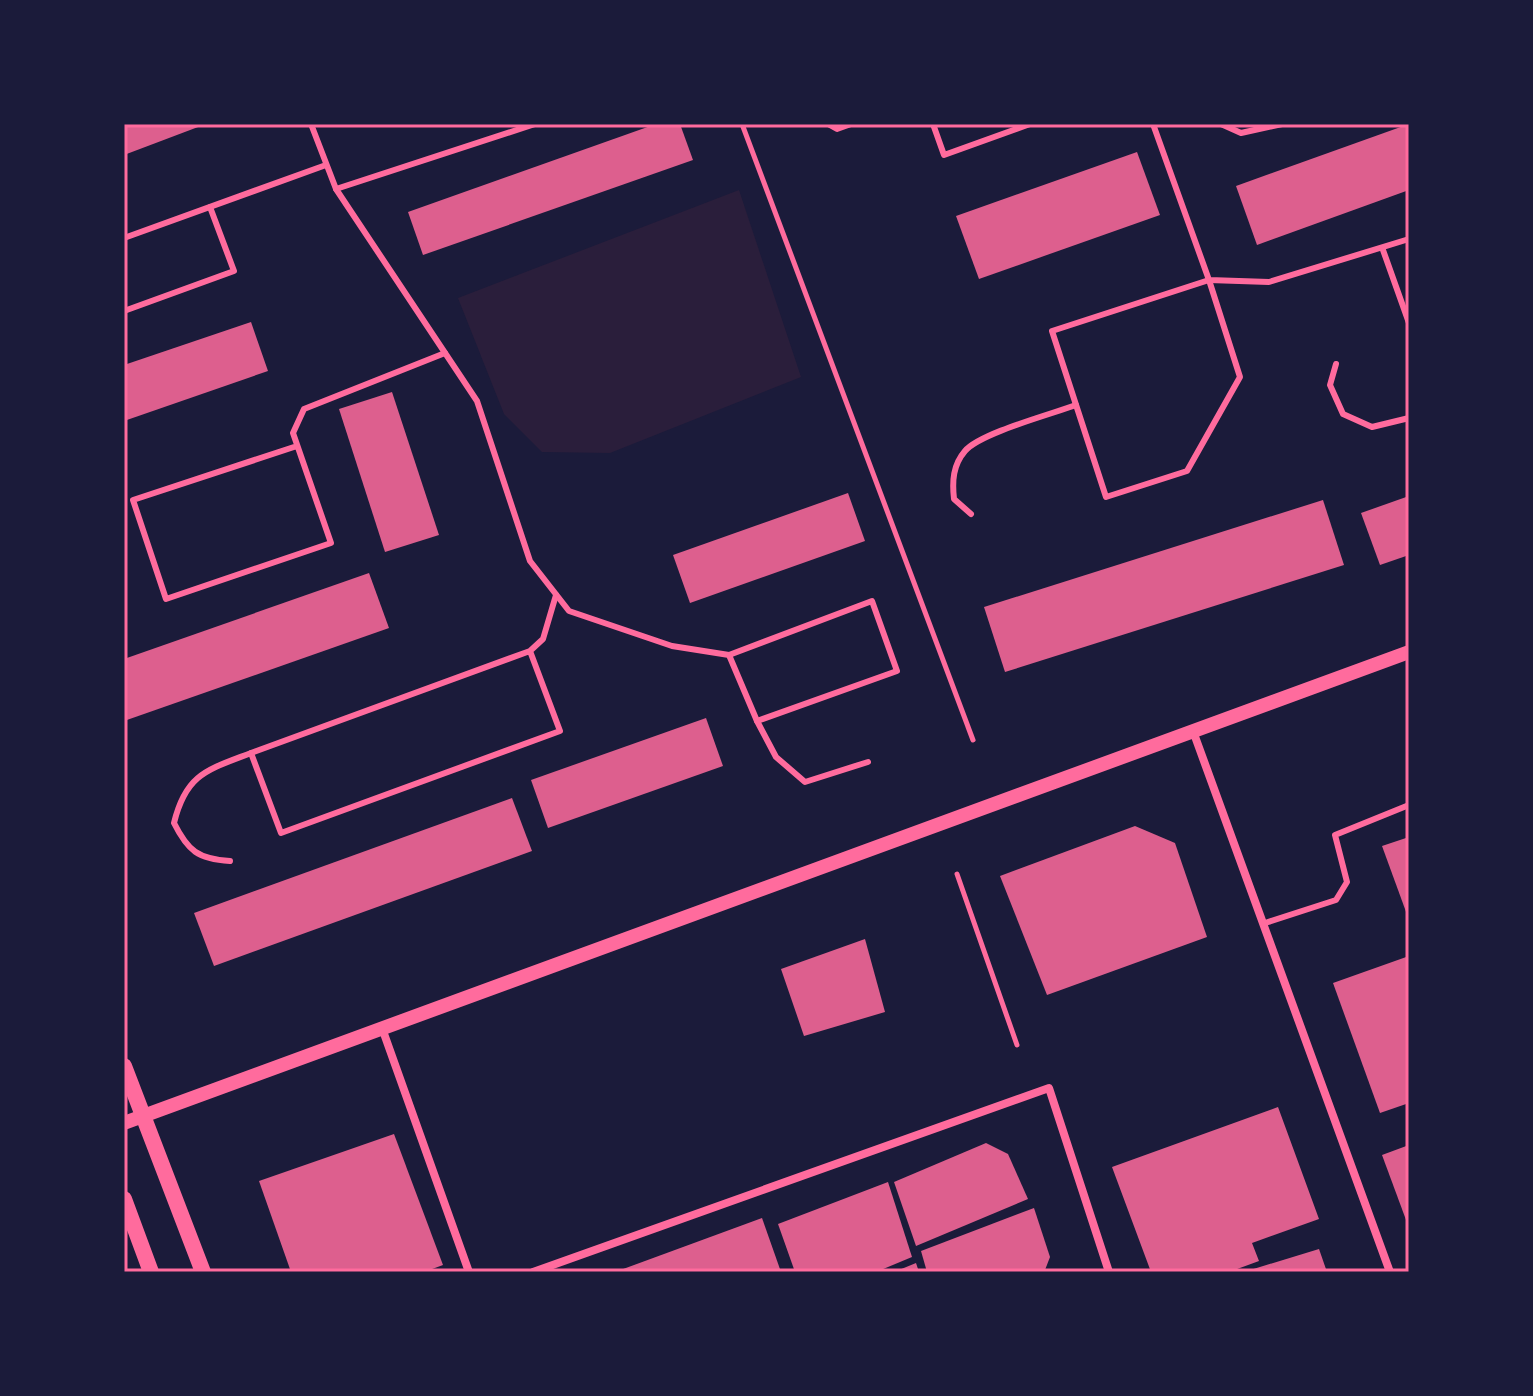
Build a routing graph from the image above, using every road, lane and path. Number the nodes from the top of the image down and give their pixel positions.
1 (311, 124) edge
2 (535, 124) edge
3 (742, 124) edge
4 (828, 124) edge
5 (851, 124) edge
6 (933, 124) edge
7 (1030, 124) edge
8 (1153, 124) edge
9 (1221, 124) edge
10 (1282, 124) edge
11 (515, 127) edge
12 (326, 165) junction
13 (336, 189) junction
14 (210, 207) junction
15 (124, 238) edge
16 (1409, 239) edge
17 (1383, 250) junction
18 (1209, 280) junction
19 (124, 311) edge
20 (1409, 323) edge
21 (445, 353) junction
22 (1336, 364) dead end
23 (1076, 405) junction
24 (1409, 418) edge
25 (297, 446) junction
26 (133, 500) junction
27 (124, 503) edge
28 (971, 514) dead end
29 (556, 595) junction
30 (530, 651) junction
31 (1409, 652) edge
32 (729, 655) junction
33 (757, 721) junction
34 (1193, 731) junction
35 (973, 740) dead end
36 (251, 753) junction
37 (868, 762) dead end
38 (1409, 805) edge
39 (230, 861) dead end
40 (957, 874) dead end
41 (1265, 923) junction
42 (382, 1027) junction
43 (1017, 1045) dead end
44 (124, 1066) edge
45 (142, 1115) junction
46 (124, 1123) edge
47 (124, 1199) edge
48 (151, 1272) edge
49 (203, 1272) edge
50 (469, 1272) edge
51 (533, 1272) edge
52 (1109, 1272) edge
53 (1390, 1272) edge

1 - 12 lane
2 - 11 lane
3 - 35 path
4 - 5 lane
6 - 7 lane
8 - 18 lane
9 - 10 lane
11 - 13 lane
12 - 13 lane
12 - 14 lane
13 - 21 lane
14 - 15 lane
14 - 19 lane
16 - 17 lane
17 - 18 lane
17 - 20 lane
18 - 23 lane
18 - 23 lane
21 - 25 lane
21 - 29 lane
22 - 24 lane
23 - 28 lane
25 - 26 lane
25 - 26 lane
26 - 27 lane
29 - 30 lane
29 - 32 lane
30 - 36 lane
30 - 36 lane
31 - 34 street
32 - 33 lane
32 - 33 lane
33 - 37 lane
34 - 41 street
34 - 42 street
36 - 39 lane
38 - 41 lane
40 - 43 path
41 - 53 street
42 - 45 street
42 - 50 street
44 - 45 main road
45 - 46 street
45 - 49 main road
47 - 48 main road
51 - 52 street

